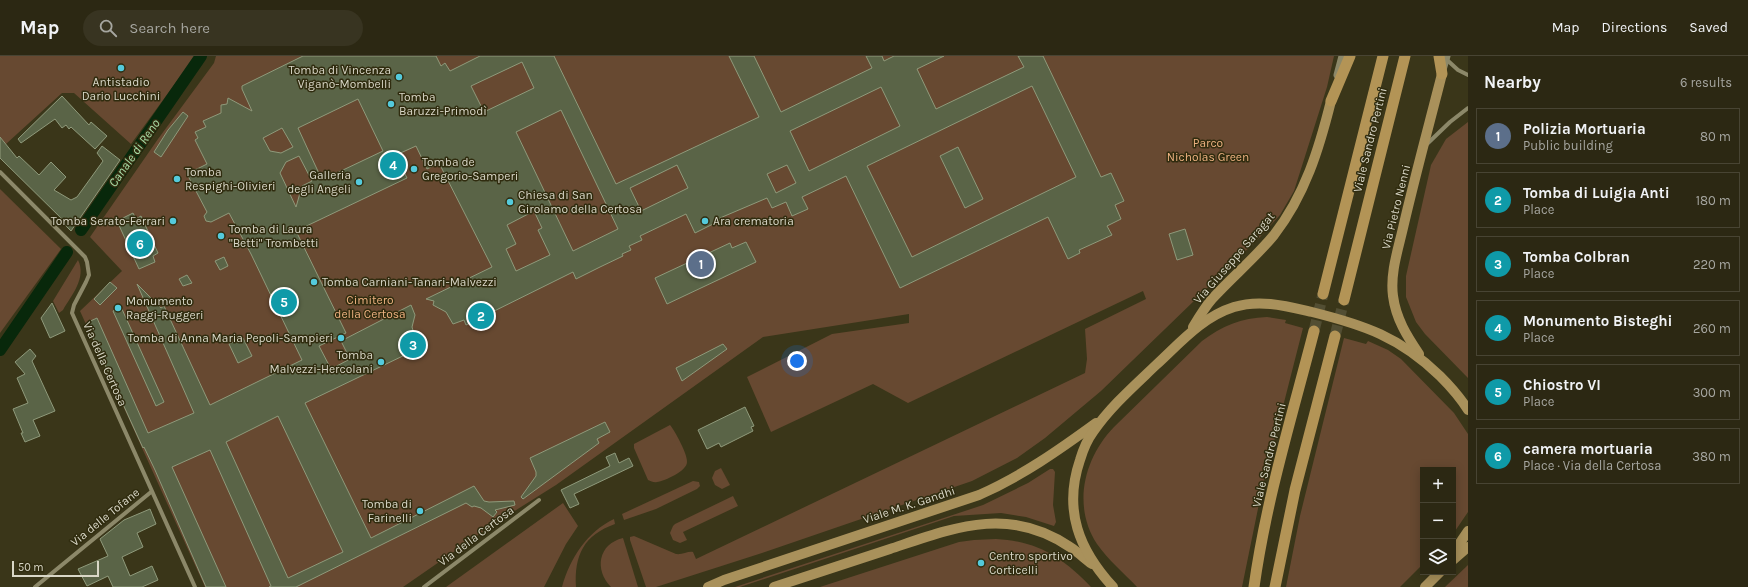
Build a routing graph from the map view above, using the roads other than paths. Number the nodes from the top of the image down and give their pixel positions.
1 (1342, 56) edge
2 (1350, 56) edge
3 (1383, 56) edge
4 (1405, 56) edge
5 (1444, 57) edge
6 (1442, 74) joint
7 (1468, 75) edge
8 (1331, 101) junction
9 (1468, 108) edge
10 (1423, 148) junction
11 (0, 172) edge
12 (1323, 294) tunnel mouth
13 (1344, 300) tunnel mouth
14 (1314, 331) tunnel mouth
15 (1335, 336) tunnel mouth
16 (1185, 338) junction
17 (1422, 359) junction
18 (1458, 396) junction
19 (1468, 405) edge
20 (1468, 410) edge
21 (1104, 417) junction
22 (151, 492) junction
23 (540, 500) dead end
24 (1468, 531) edge
25 (1468, 547) edge
26 (1456, 549) edge
27 (1456, 557) edge
28 (1101, 572) junction
29 (1437, 575) edge
30 (35, 587) edge
31 (195, 587) edge
32 (424, 587) edge
33 (708, 587) edge
34 (774, 587) edge
35 (1113, 587) edge
36 (1254, 587) edge
37 (1275, 587) edge
38 (1426, 587) edge

1 - 8 street, Via Giuseppe Saragat
2 - 8 highway
3 - 12 highway, Viale Sandro Pertini
4 - 13 highway, Viale Sandro Pertini
5 - 6 highway
5 - 7 street
6 - 10 main road, Via Pietro Nenni
8 - 16 main road, Via Giuseppe Saragat
9 - 10 street
10 - 17 main road, Via Pietro Nenni
11 - 22 street, Via della Certosa
14 - 36 highway, Viale Sandro Pertini
15 - 37 highway
16 - 17 main road
16 - 21 main road
17 - 18 main road
18 - 19 main road
18 - 20 main road
21 - 28 main road
21 - 33 main road, Viale M. K. Gandhi
22 - 30 street, Via delle Tofane
22 - 31 street, Via della Certosa
23 - 32 street, Via della Certosa
24 - 26 main road
25 - 27 main road
28 - 34 main road
28 - 35 main road
29 - 38 main road

